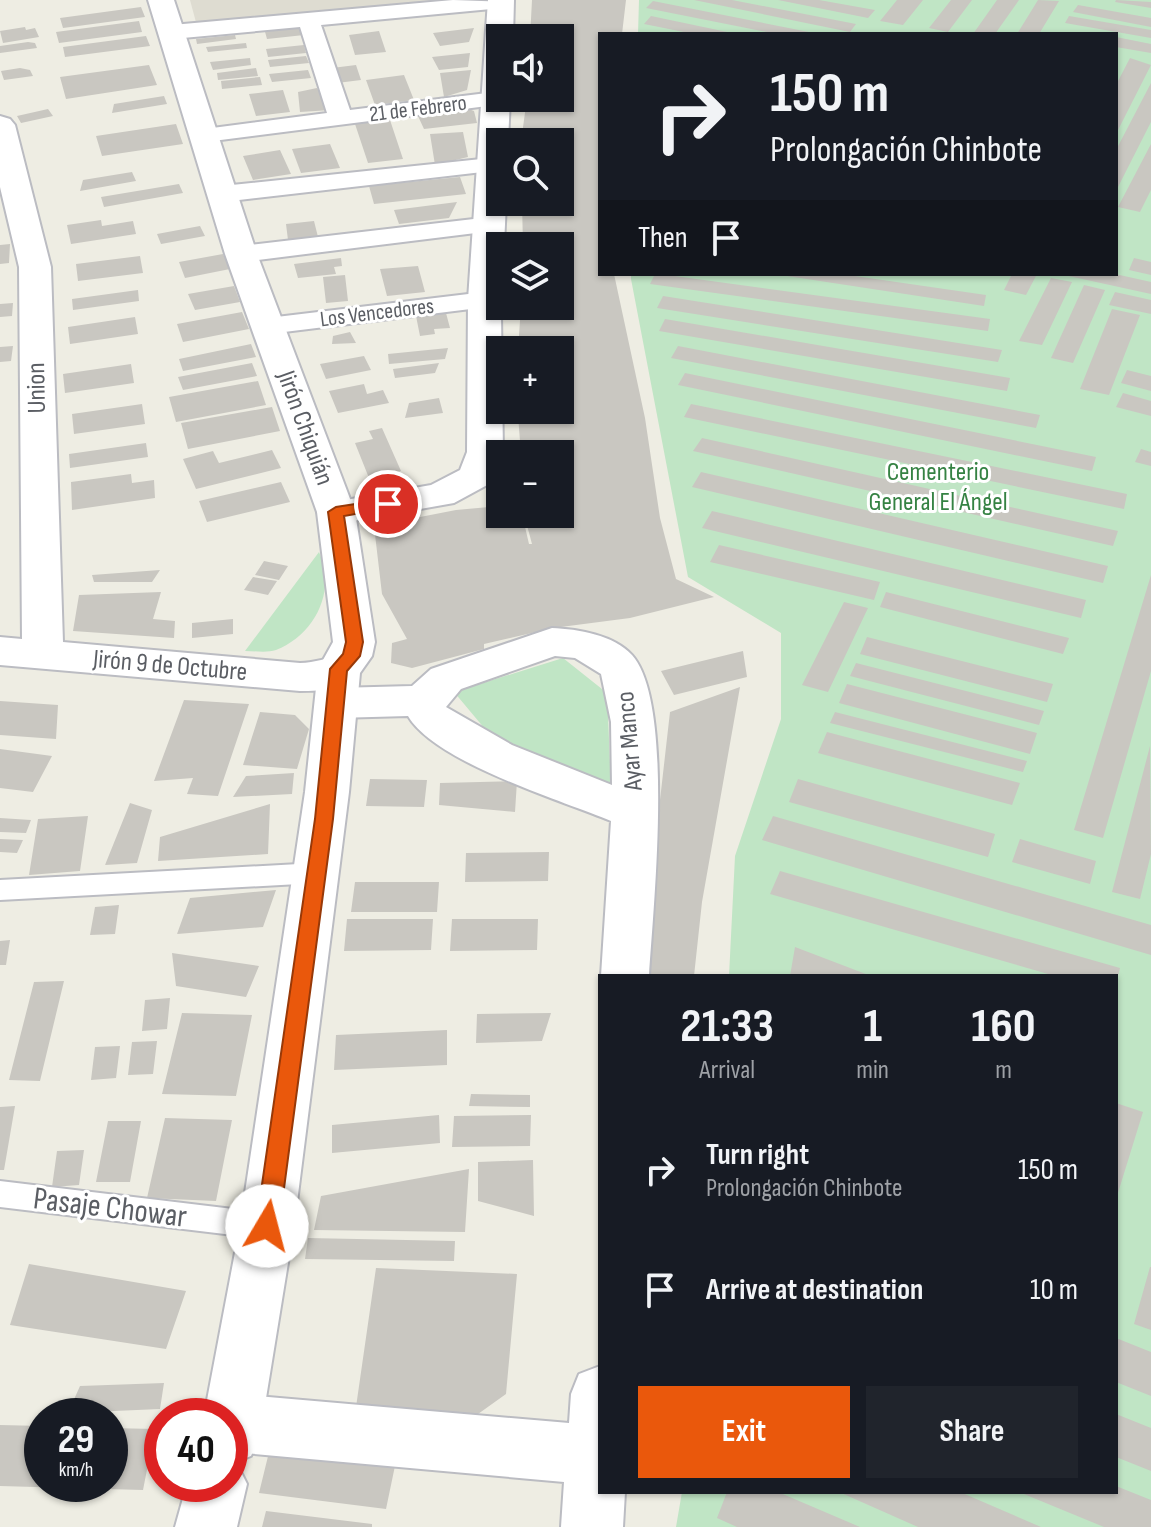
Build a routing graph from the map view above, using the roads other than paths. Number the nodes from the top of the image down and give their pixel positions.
1 (501, 1) edge
2 (166, 16) edge
3 (309, 20) junction
4 (500, 24) edge
5 (486, 100) edge
6 (341, 118) junction
7 (0, 125) edge
8 (205, 135) junction
9 (486, 166) edge
10 (222, 194) junction
11 (12, 216) edge
12 (491, 216) edge
13 (491, 225) junction
14 (241, 254) junction
15 (485, 300) junction
16 (268, 326) junction
17 (336, 512) junction
18 (0, 651) edge
19 (43, 655) junction
20 (337, 686) junction
21 (423, 701) junction
22 (635, 812) junction
23 (317, 873) junction
24 (0, 890) edge
25 (625, 974) edge
26 (0, 1194) edge
27 (267, 1226) junction
28 (237, 1398) edge
29 (598, 1424) edge
30 (248, 1430) edge
31 (596, 1455) junction
32 (212, 1502) edge
33 (206, 1527) edge
34 (592, 1527) edge

1 - 3 street
1 - 4 street
2 - 3 street
2 - 8 street, Jirón Chiquián
3 - 6 street, 21 de Febrero
5 - 6 street, 21 de Febrero
6 - 8 street, 21 de Febrero
7 - 11 street, Union
8 - 10 street, Jirón Chiquián
9 - 10 street
10 - 14 street, Jirón Chiquián
11 - 19 street, Union
12 - 13 street
13 - 14 street
13 - 15 street
14 - 16 street, Jirón Chiquián
15 - 16 street, Los Vencedores
15 - 17 street
16 - 17 street, Jirón Chiquián
17 - 20 street, Jirón Chiquián
18 - 19 street, Jirón 9 de Octubre
19 - 20 street, Jirón 9 de Octubre
20 - 21 street
20 - 23 street, Jirón Chiquián
21 - 22 street
21 - 22 street, Ayar Manco
22 - 25 street, Ayar Manco
23 - 24 lane
23 - 27 street, Jirón Chiquián
26 - 27 lane, Pasaje Chowar
27 - 28 street, Jirón Chiquián
29 - 31 street
30 - 31 street
31 - 34 street
32 - 33 street

